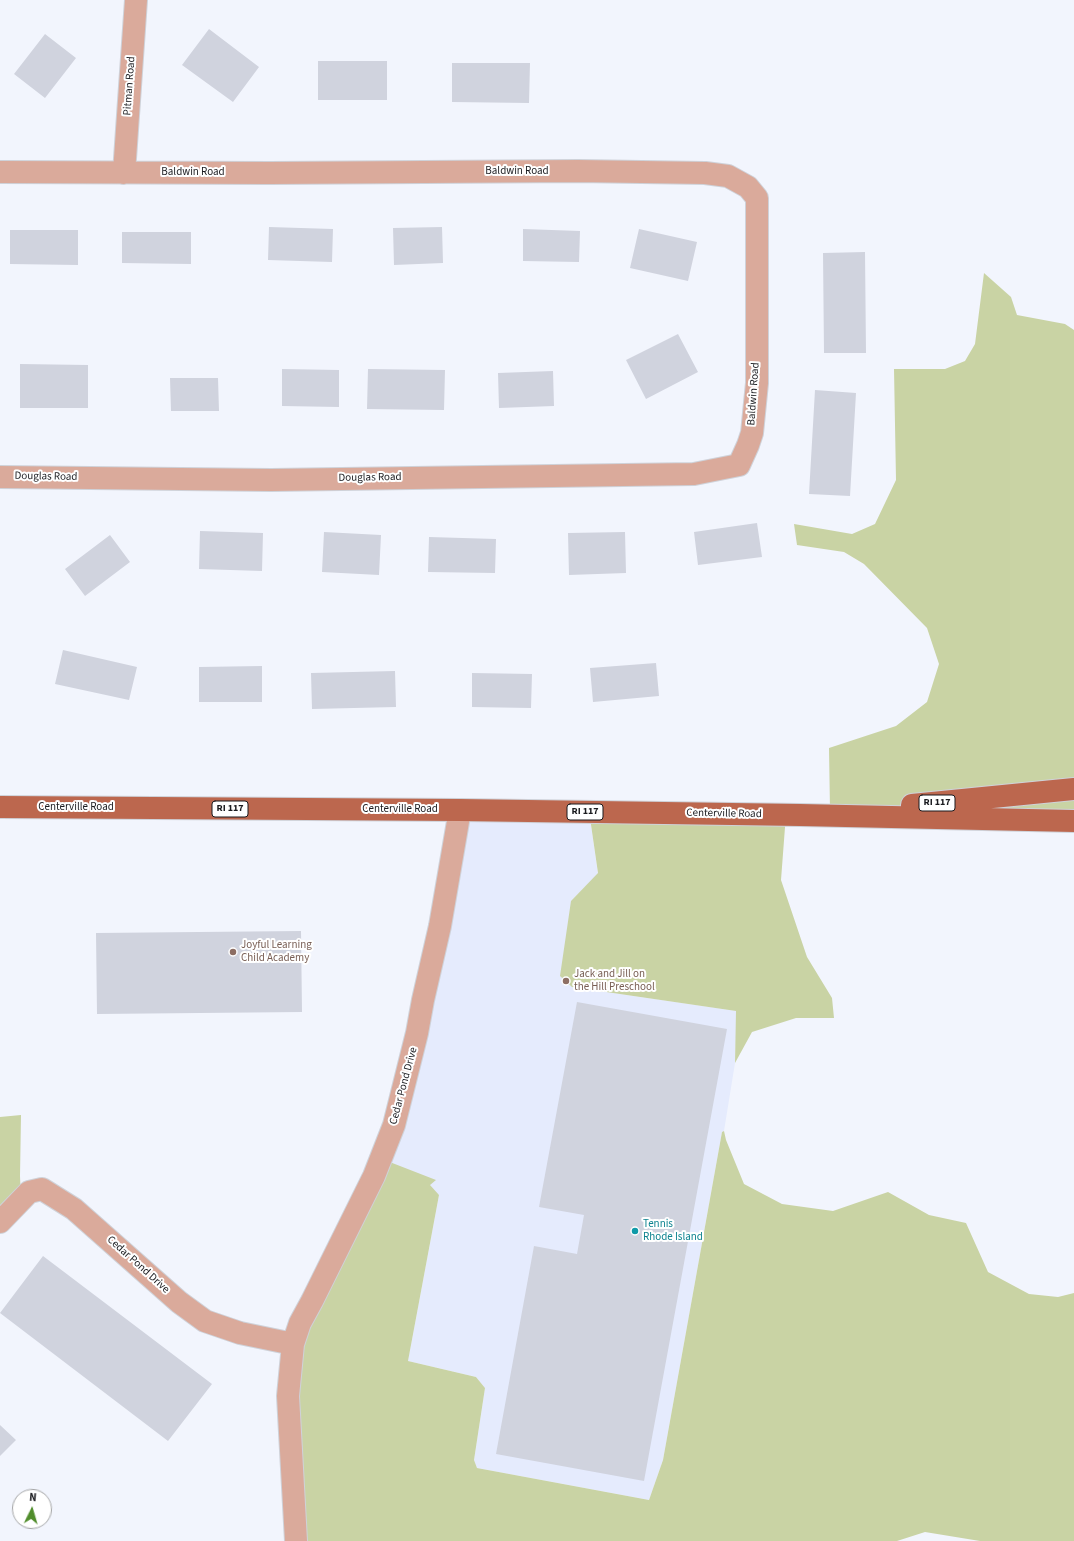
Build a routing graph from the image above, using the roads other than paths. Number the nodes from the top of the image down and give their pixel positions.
1 (136, 0) edge
2 (0, 172) edge
3 (124, 173) junction
4 (739, 464) joint
5 (0, 477) edge
6 (1074, 789) edge
7 (0, 807) edge
8 (460, 810) junction
9 (800, 815) junction
10 (1074, 821) edge
11 (0, 1222) edge
12 (293, 1344) junction
13 (296, 1541) edge

1 - 3 street, Pitman Road
2 - 3 street, Baldwin Road
3 - 4 street, Baldwin Road
4 - 5 street, Douglas Road
6 - 9 main road, Centerville Road / RI 117
7 - 8 main road, Centerville Road / RI 117
8 - 9 main road, Centerville Road / RI 117
8 - 12 street, Cedar Pond Drive
9 - 10 main road, Centerville Road / RI 117
11 - 12 street, Cedar Pond Drive
12 - 13 street, Cedar Pond Drive

